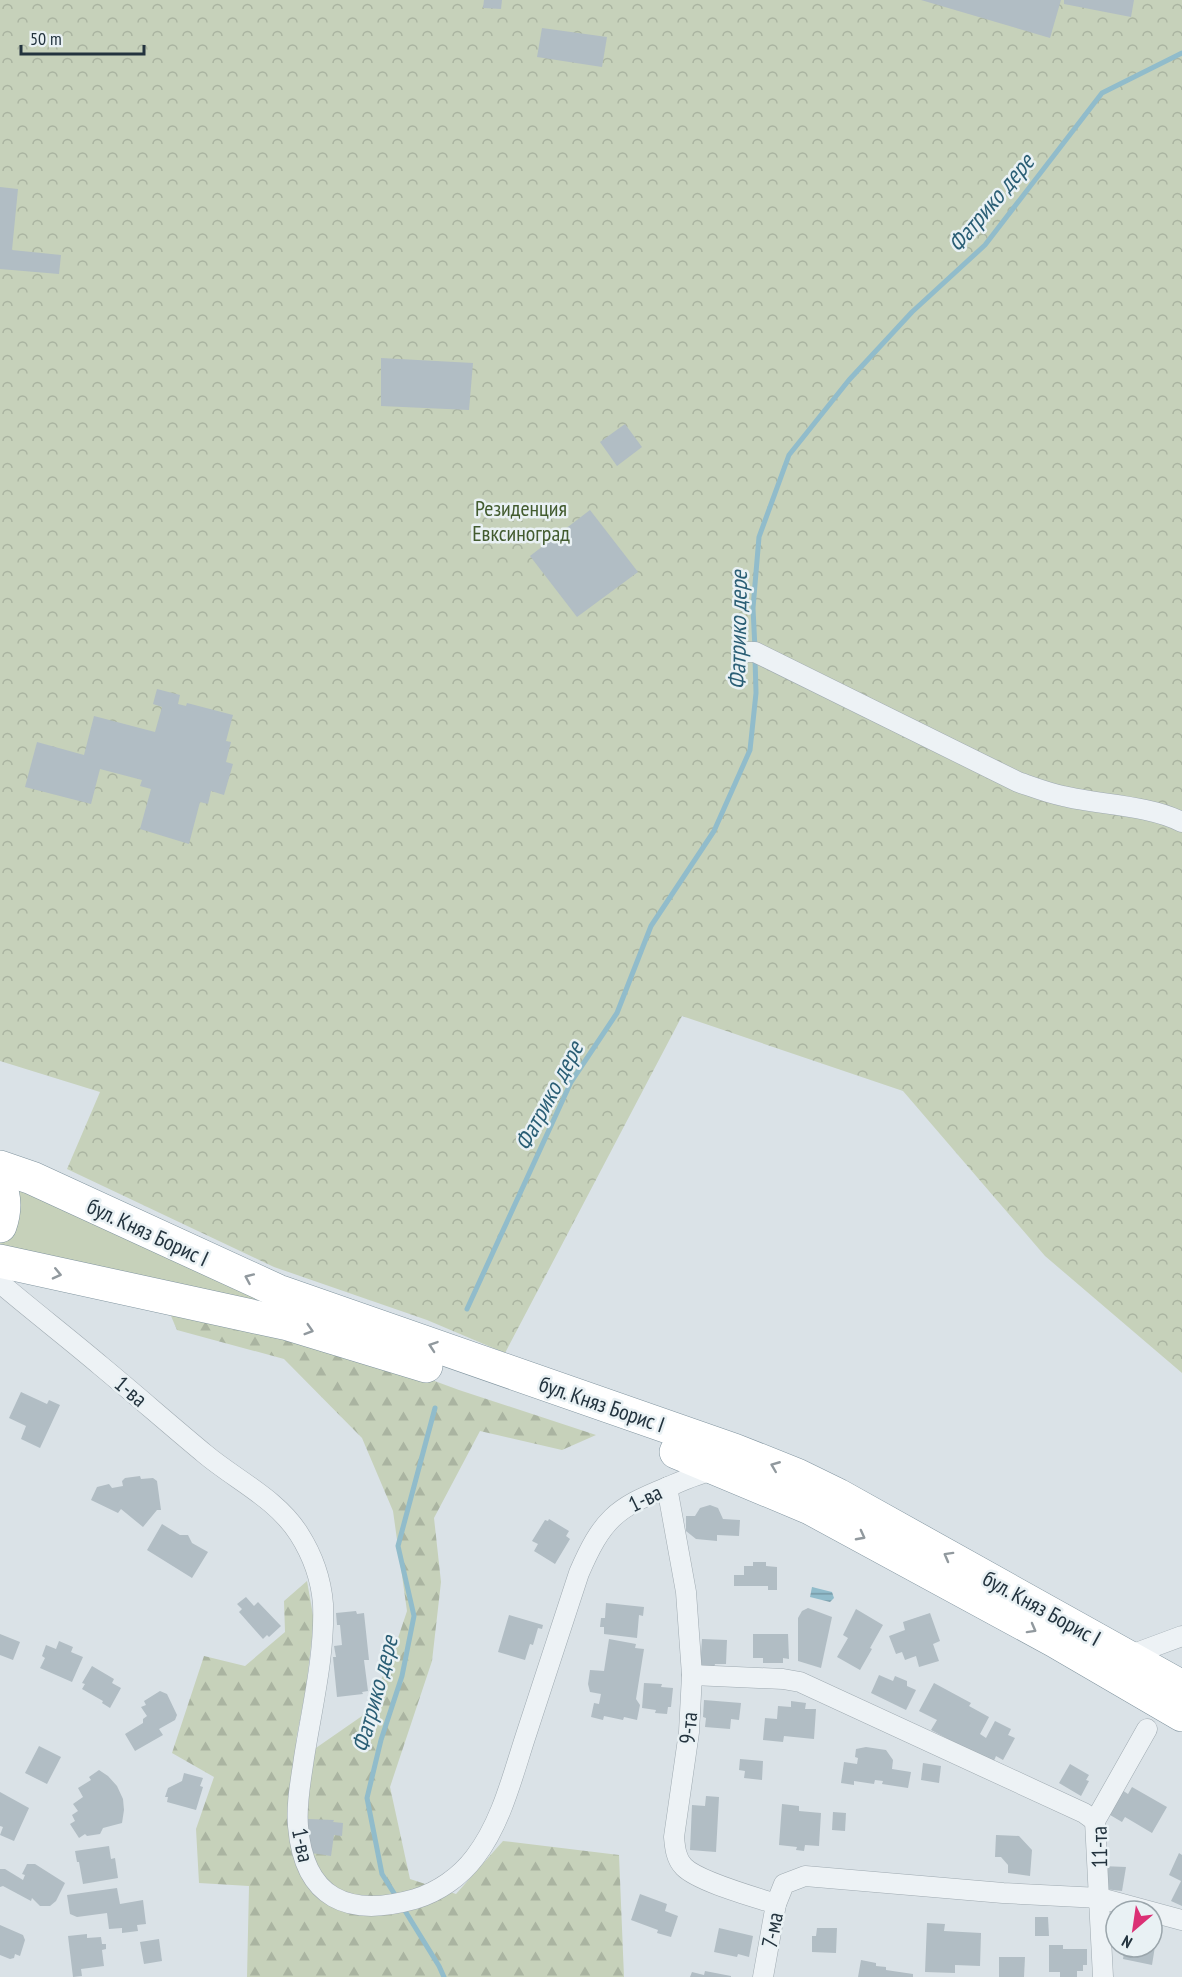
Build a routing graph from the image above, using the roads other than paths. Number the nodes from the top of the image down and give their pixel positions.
1 (746, 652) dead end
2 (1182, 822) edge
3 (0, 1167) edge
4 (0, 1186) edge
5 (0, 1226) edge
6 (0, 1261) edge
7 (0, 1283) edge
8 (719, 1469) junction
9 (667, 1487) junction
10 (1182, 1636) edge
11 (1128, 1656) junction
12 (692, 1675) junction
13 (1182, 1687) edge
14 (1182, 1715) edge
15 (1147, 1729) dead end
16 (1095, 1821) junction
17 (1100, 1898) junction
18 (776, 1904) junction
19 (1182, 1920) edge
20 (763, 1977) edge
21 (1103, 1977) edge

1 - 2 street
11 -> 3 highway, бул. Княз Борис I
4 - 5 highway
6 -> 8 highway, бул. Княз Борис I
7 - 9 street, 1-ва
8 - 9 street, 1-ва
8 -> 14 highway, бул. Княз Борис I
9 - 12 street, 9-та
10 - 11 street
11 - 13 highway, бул. Княз Борис I
12 - 16 street
12 - 18 street, 9-та
15 - 16 street, 11-та
16 - 17 street, 11-та
17 - 18 street, 7-ма
17 - 19 street
17 - 21 street, 11-та
18 - 20 street, 7-ма

